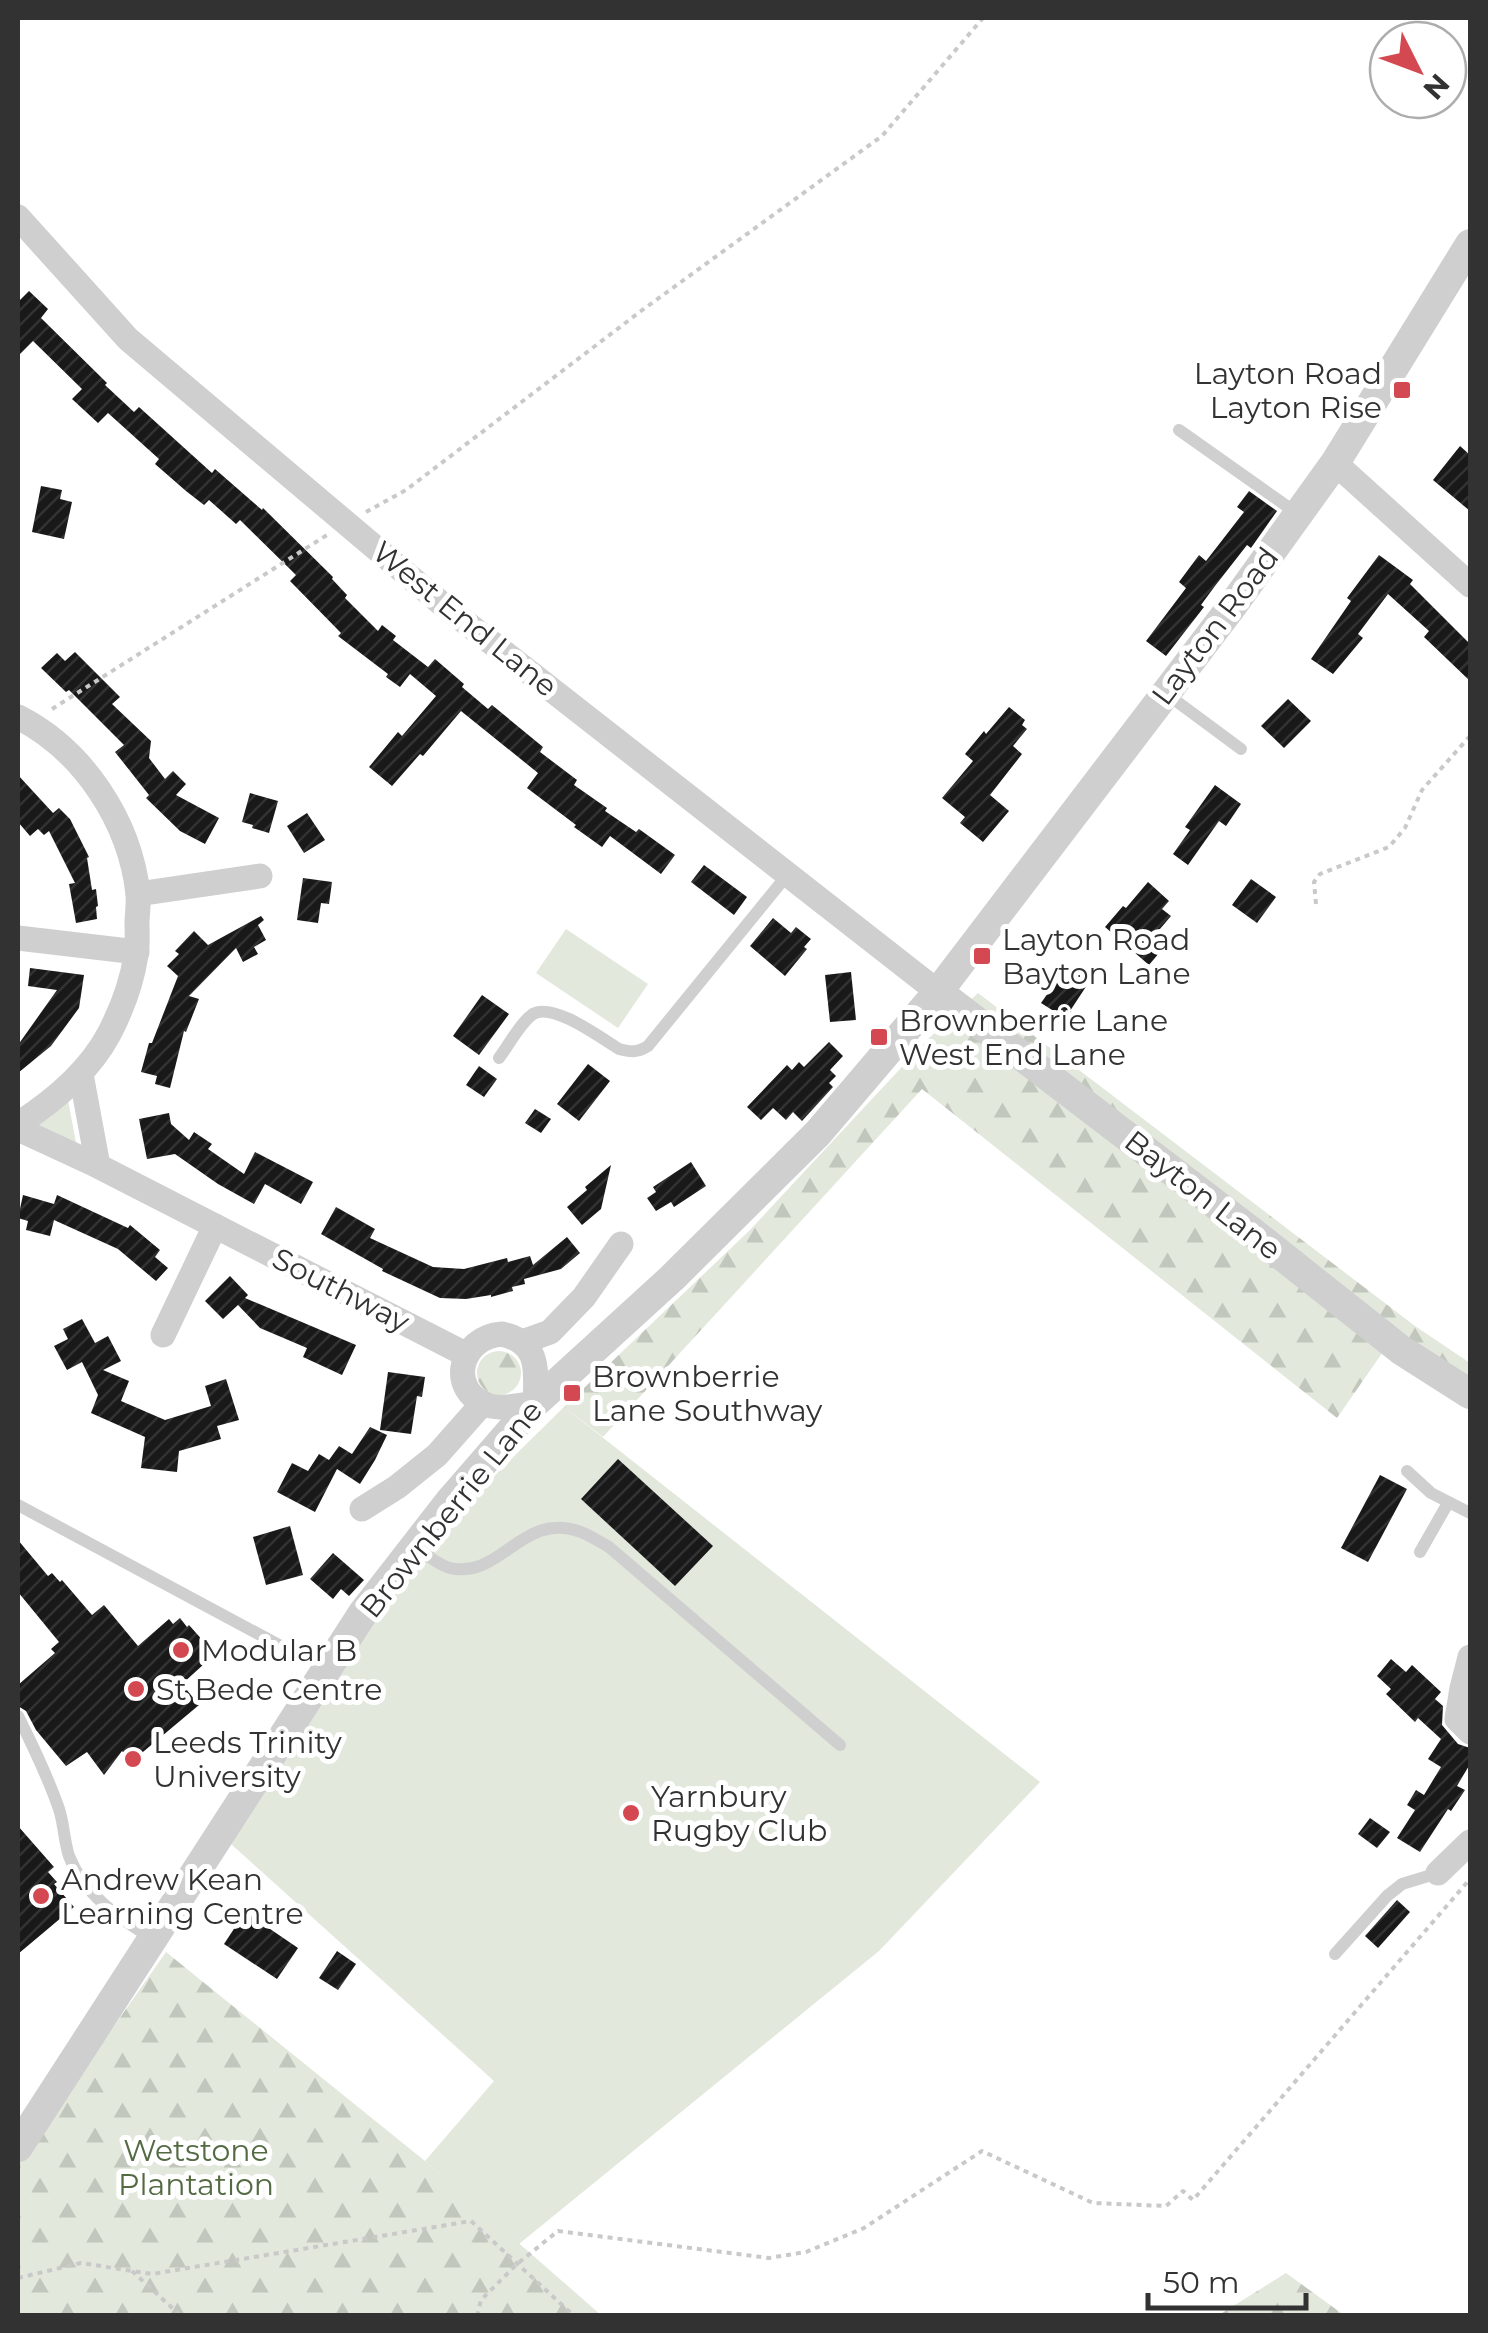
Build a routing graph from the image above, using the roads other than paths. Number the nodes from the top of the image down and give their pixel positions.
1 (18, 217) edge
2 (1470, 244) edge
3 (1178, 430) dead end
4 (1334, 464) junction
5 (1298, 514) junction
6 (1470, 586) edge
7 (1166, 693) junction
8 (24, 720) edge
9 (1241, 749) dead end
10 (788, 874) junction
11 (260, 876) dead end
12 (138, 894) junction
13 (18, 938) edge
14 (137, 952) junction
15 (938, 992) junction
16 (499, 1058) dead end
17 (81, 1074) junction
18 (18, 1126) edge
19 (98, 1166) junction
20 (215, 1226) junction
21 (622, 1244) dead end
22 (163, 1335) dead end
23 (522, 1342) junction
24 (467, 1355) junction
25 (1470, 1394) edge
26 (483, 1403) junction
27 (535, 1403) junction
28 (1407, 1471) dead end
29 (1448, 1502) junction
30 (18, 1504) edge
31 (362, 1509) dead end
32 (1470, 1514) edge
33 (414, 1546) junction
34 (1420, 1552) dead end
35 (292, 1652) dead end
36 (1470, 1657) edge
37 (18, 1716) edge
38 (1470, 1732) edge
39 (840, 1745) dead end
40 (1470, 1842) edge
41 (1438, 1873) joint
42 (152, 1938) junction
43 (1335, 1954) dead end
44 (18, 2147) edge

1 - 10 street, West End Lane
2 - 4 street, Layton Road
3 - 5 lane
4 - 5 street, Layton Road
4 - 6 street
5 - 7 street, Layton Road
7 - 9 lane
7 - 15 street, Layton Road
8 - 12 street, Southway
10 - 15 street, West End Lane
10 - 16 lane
11 - 12 street
12 - 14 street, Southway
13 - 14 street
14 - 17 street, Southway
15 - 25 street, Bayton Lane
15 - 27 street, Brownberrie Lane
17 - 18 street, Southway
17 - 19 street
18 - 19 street, Southway
19 - 20 street, Southway
20 - 22 street
20 - 24 street, Southway
21 - 23 street
23 - 24 street
23 - 27 street
24 - 26 street
26 - 27 street
26 - 31 street
27 - 33 street, Brownberrie Lane
28 - 29 lane
29 - 32 lane
29 - 34 lane
30 - 35 lane
33 - 39 lane
33 - 42 street, Brownberrie Lane
36 - 38 street
37 - 42 lane
40 - 41 street
41 - 43 lane
42 - 44 street, Brownberrie Lane

